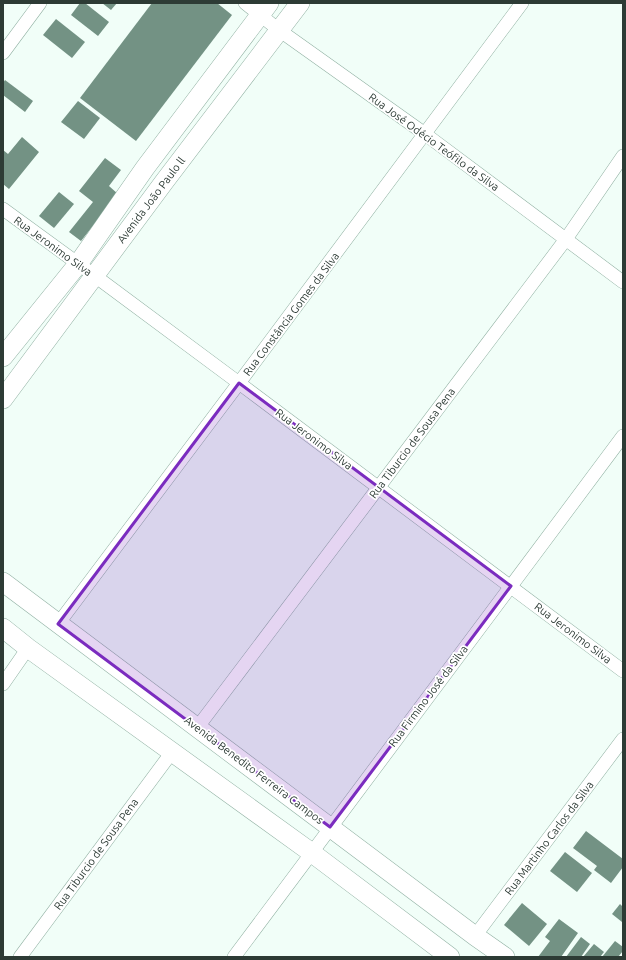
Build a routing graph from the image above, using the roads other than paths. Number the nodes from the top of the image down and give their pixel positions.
1 (40, 3) edge
2 (245, 3) edge
3 (300, 3) edge
4 (522, 3) edge
5 (265, 9) edge
6 (279, 30) junction
7 (3, 53) edge
8 (425, 134) junction
9 (623, 156) edge
10 (145, 168) junction
11 (164, 182) junction
12 (3, 209) edge
13 (566, 239) junction
14 (78, 264) junction
15 (94, 276) junction
16 (623, 282) edge
17 (3, 357) edge
18 (239, 383) junction
19 (3, 399) edge
20 (623, 436) edge
21 (378, 488) junction
22 (3, 582) edge
23 (511, 586) junction
24 (58, 624) junction
25 (3, 628) edge
26 (28, 648) junction
27 (623, 671) edge
28 (3, 684) edge
29 (197, 728) junction
30 (623, 739) edge
31 (172, 752) junction
32 (330, 827) junction
33 (312, 853) junction
34 (476, 936) junction
35 (20, 957) edge
36 (234, 957) edge
37 (450, 957) edge
38 (505, 957) edge

1 - 7 street
2 - 5 street, Rua José Odécio Teófilo da Silva
3 - 6 street, Avenida João Paulo ll
4 - 8 street, Rua Constância Gomes da Silva
5 - 6 street, Rua José Odécio Teófilo da Silva
5 - 10 street, Avenida João Paulo ll
6 - 8 street, Rua José Odécio Teófilo da Silva
6 - 11 street, Avenida João Paulo ll
8 - 13 street, Rua José Odécio Teófilo da Silva
8 - 18 street, Rua Constância Gomes da Silva
9 - 13 street, Rua Tiburcio de Sousa Pena
10 - 11 street
10 - 14 street, Avenida João Paulo ll
11 - 15 street, Avenida João Paulo ll
12 - 14 street, Rua Jeronimo Silva
13 - 16 street, Rua José Odécio Teófilo da Silva
13 - 21 street, Rua Tiburcio de Sousa Pena
14 - 15 street, Rua Jeronimo Silva
14 - 17 street, Avenida João Paulo ll
15 - 18 street, Rua Jeronimo Silva
15 - 19 street, Avenida João Paulo ll
18 - 21 street, Rua Jeronimo Silva
18 - 24 street, Rua Constância Gomes da Silva
20 - 23 street, Rua Firmino José da Silva
21 - 23 street, Rua Jeronimo Silva
21 - 29 street, Rua Tiburcio de Sousa Pena
22 - 24 street, Avenida Benedito Ferreira Campos
23 - 27 street, Rua Jeronimo Silva
23 - 32 street, Rua Firmino José da Silva
24 - 29 street, Avenida Benedito Ferreira Campos
25 - 26 street
26 - 28 street
26 - 31 street
29 - 32 street, Avenida Benedito Ferreira Campos
30 - 34 street, Rua Martinho Carlos da Silva
31 - 33 street
31 - 35 street, Rua Tiburcio de Sousa Pena
32 - 33 street, Rua Firmino José da Silva
32 - 34 street, Avenida Benedito Ferreira Campos
33 - 36 street, Rua Firmino José da Silva
33 - 37 street
34 - 38 street, Avenida Benedito Ferreira Campos

